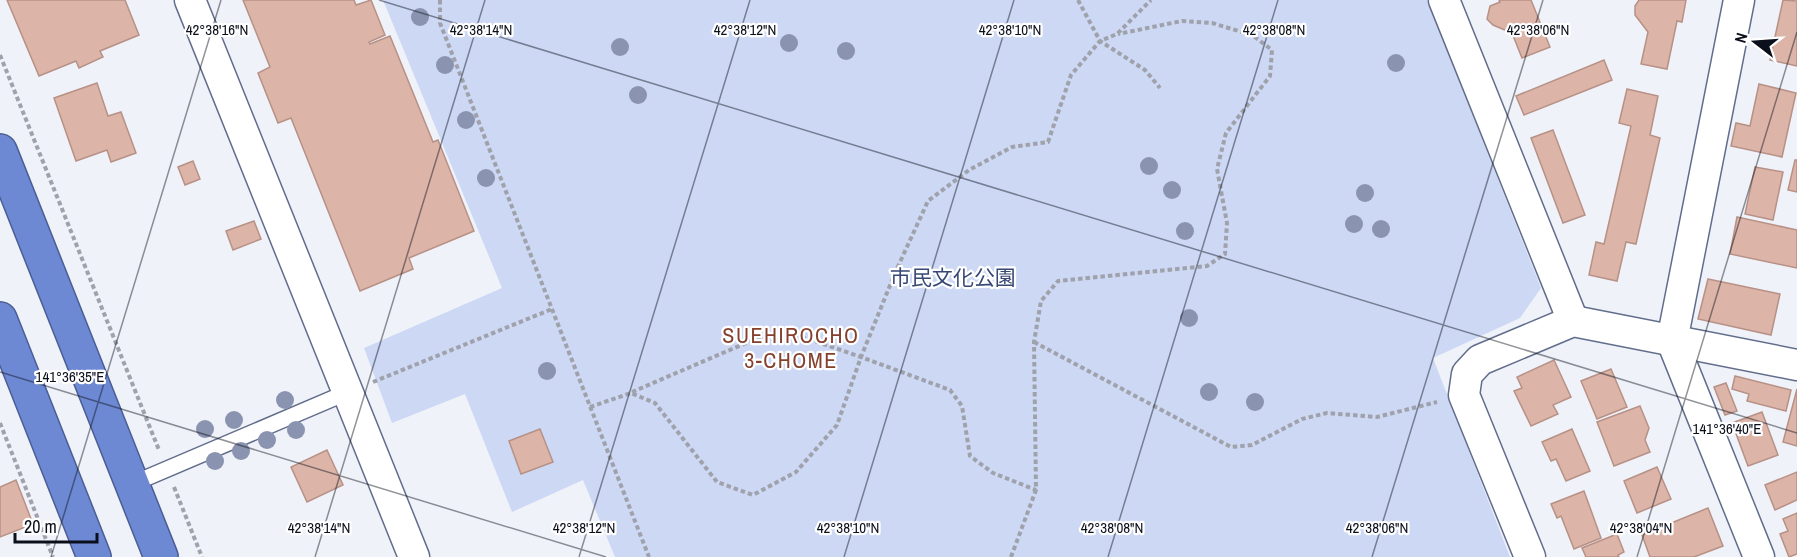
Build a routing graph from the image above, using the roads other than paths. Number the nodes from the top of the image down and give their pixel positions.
1 (190, 0) edge
2 (1444, 0) edge
3 (1739, 0) edge
4 (0, 151) edge
5 (0, 319) edge
6 (1573, 321) junction
7 (1672, 341) junction
8 (1797, 365) edge
9 (348, 392) junction
10 (132, 484) junction
11 (94, 557) edge
12 (161, 557) edge
13 (414, 557) edge
14 (1530, 557) edge
15 (1760, 557) edge

1 - 9 street
2 - 6 street
3 - 7 street
4 - 10 highway
5 - 11 highway
6 - 7 street
6 - 14 street
7 - 8 street
7 - 15 street
9 - 10 lane
9 - 13 street
10 - 12 highway

